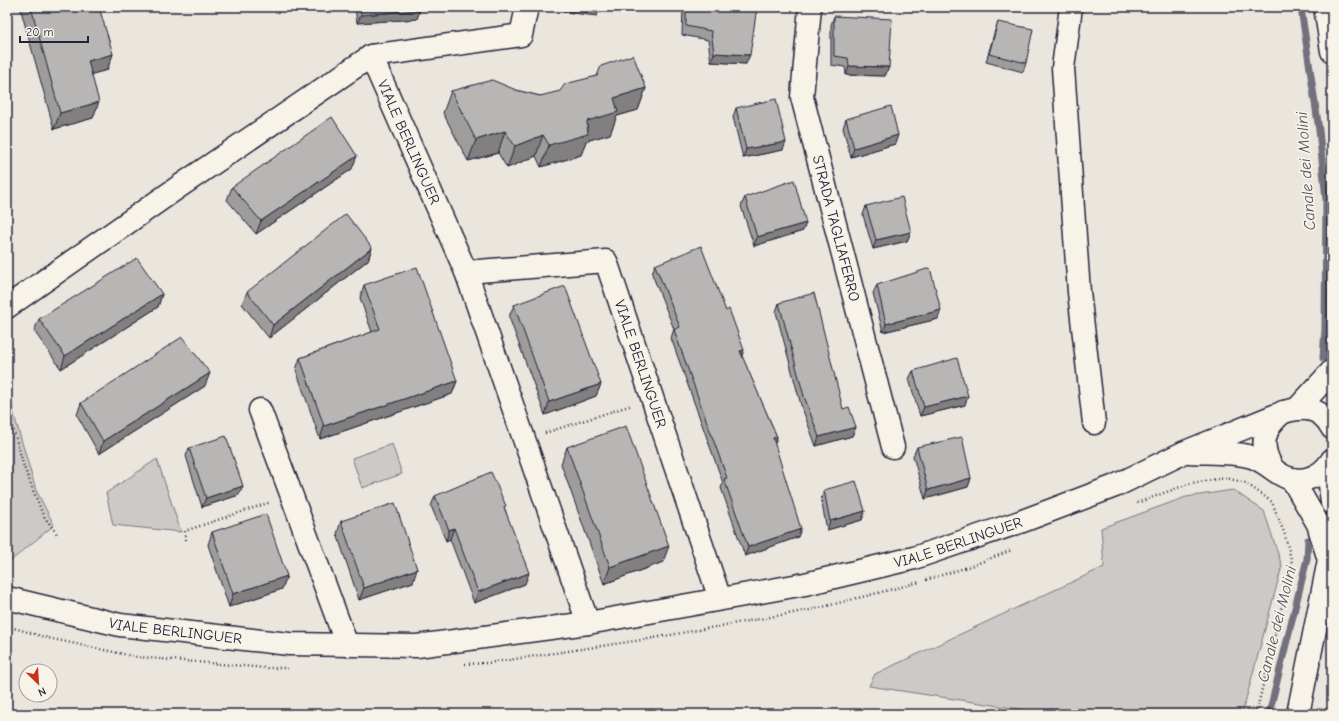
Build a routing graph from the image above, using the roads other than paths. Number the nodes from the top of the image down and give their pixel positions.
1 (527, 7) edge
2 (810, 7) edge
3 (1071, 7) edge
4 (1325, 7) edge
5 (1332, 51) edge
6 (371, 56) junction
7 (466, 272) junction
8 (7, 307) edge
9 (1332, 371) edge
10 (260, 410) dead end
11 (1291, 410) junction
12 (1094, 423) dead end
13 (1332, 428) edge
14 (893, 447) dead end
15 (1185, 452) junction
16 (1330, 463) edge
17 (1272, 467) junction
18 (1292, 479) junction
19 (1332, 503) edge
20 (1330, 555) edge
21 (7, 598) edge
22 (720, 599) junction
23 (588, 623) junction
24 (347, 645) junction
25 (1298, 714) edge

1 - 6 street
2 - 14 street, STRADA TAGLIAFERRO
3 - 12 street
4 - 5 street
6 - 7 street, VIALE BERLINGUER
6 - 8 street
7 - 22 street, VIALE BERLINGUER
7 - 23 street, VIALE BERLINGUER
9 - 11 street
10 - 24 street
11 - 13 street
11 - 15 street, VIALE BERLINGUER
11 - 17 street
15 - 17 street
15 - 22 street, VIALE BERLINGUER
16 - 18 street
16 - 19 street
17 - 18 street
18 - 20 street
20 - 25 street
21 - 24 street, VIALE BERLINGUER
22 - 23 street, VIALE BERLINGUER
23 - 24 street, VIALE BERLINGUER

